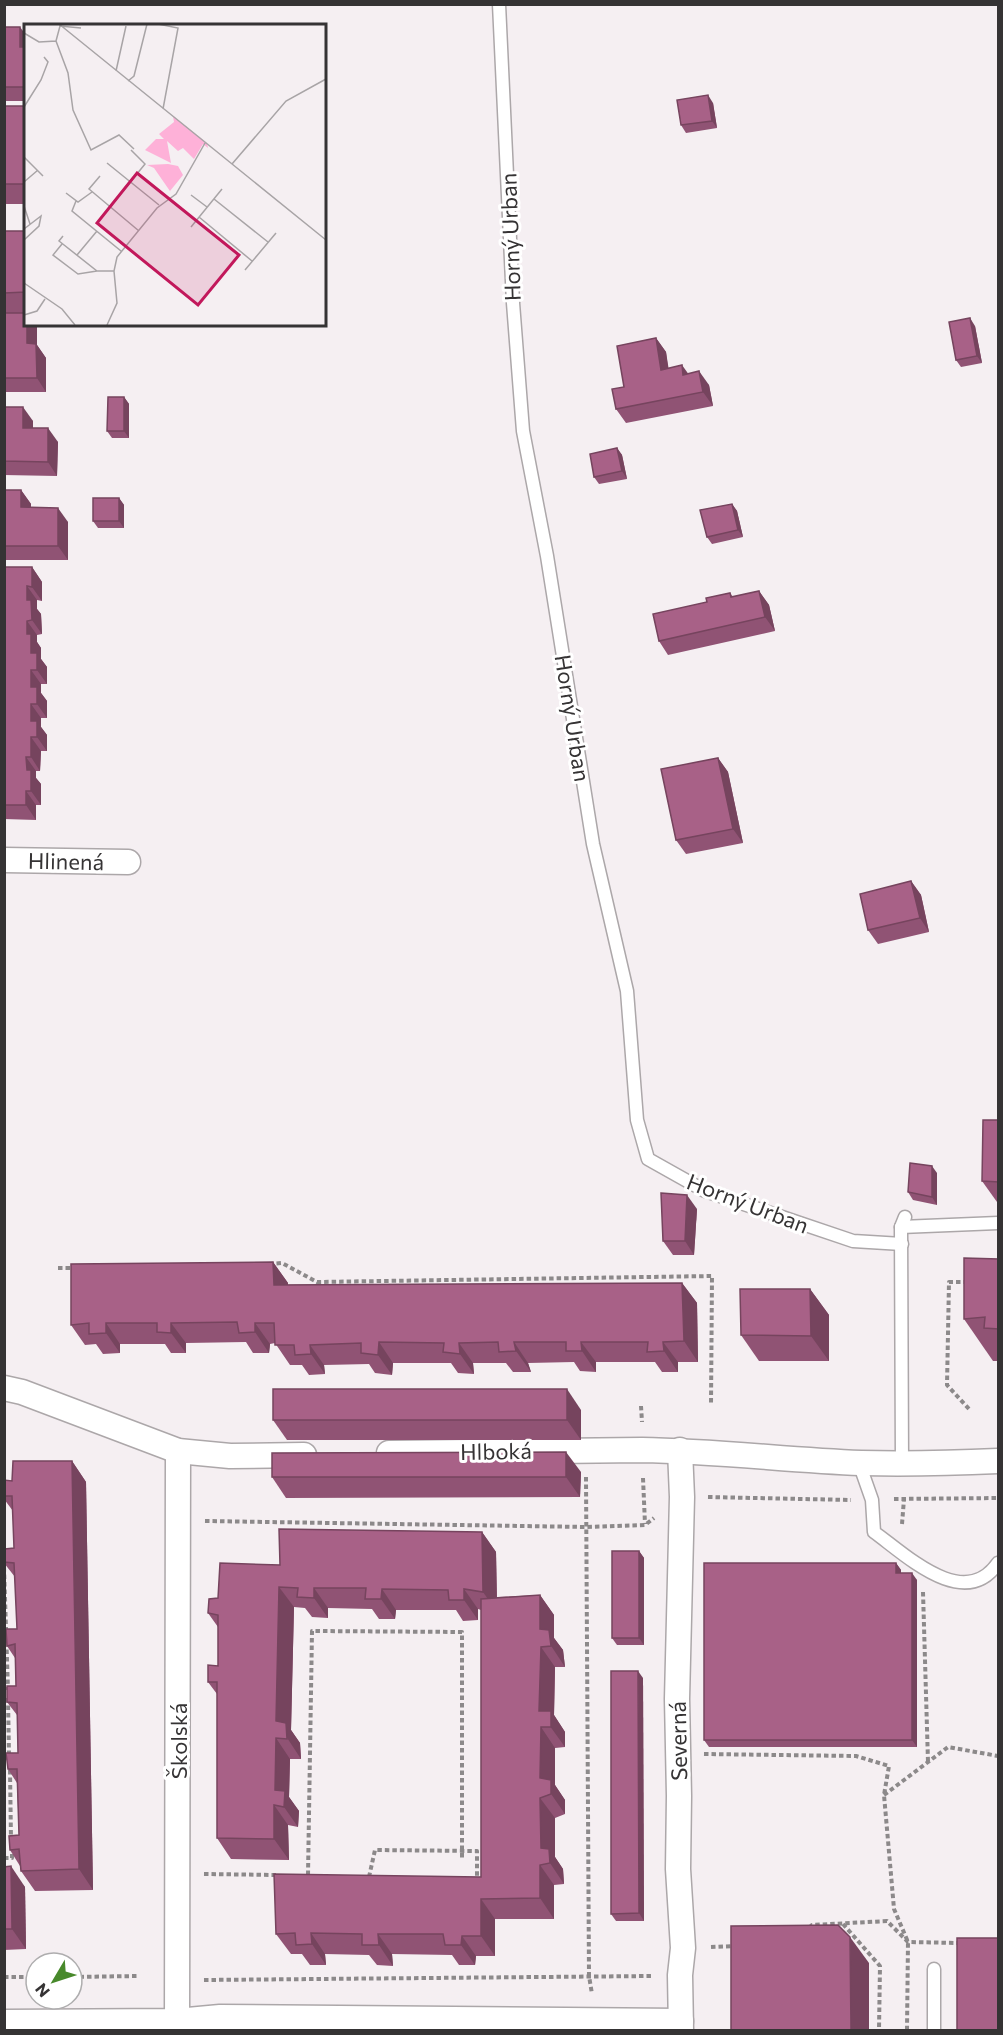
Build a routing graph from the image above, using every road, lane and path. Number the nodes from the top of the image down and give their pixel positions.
1 (499, 4) edge
2 (4, 860) edge
3 (128, 862) dead end
4 (999, 1224) edge
5 (902, 1244) junction
6 (259, 1264) edge
7 (58, 1268) dead end
8 (82, 1268) edge
9 (979, 1282) edge
10 (4, 1388) edge
11 (711, 1405) dead end
12 (969, 1409) dead end
13 (586, 1449) junction
14 (680, 1450) junction
15 (178, 1451) junction
16 (361, 1454) edge
17 (325, 1455) edge
18 (859, 1463) junction
19 (902, 1464) junction
20 (998, 1464) edge
21 (682, 1497) junction
22 (999, 1498) edge
23 (904, 1499) junction
24 (872, 1500) junction
25 (197, 1521) dead end
26 (586, 1527) junction
27 (909, 1531) dead end
28 (999, 1563) edge
29 (4, 1567) edge
30 (924, 1569) junction
31 (678, 1754) junction
32 (999, 1756) edge
33 (928, 1762) junction
34 (884, 1795) junction
35 (462, 1851) junction
36 (4, 1858) edge
37 (462, 1860) dead end
38 (284, 1875) edge
39 (296, 1875) edge
40 (308, 1875) junction
41 (318, 1876) edge
42 (358, 1876) edge
43 (369, 1876) junction
44 (380, 1877) edge
45 (467, 1879) edge
46 (202, 1885) dead end
47 (843, 1923) junction
48 (804, 1934) edge
49 (908, 1942) junction
50 (964, 1943) edge
51 (740, 1946) edge
52 (683, 1948) junction
53 (203, 1968) dead end
54 (934, 1969) dead end
55 (680, 1975) junction
56 (138, 1976) dead end
57 (589, 1976) junction
58 (4, 1977) edge
59 (24, 1977) edge
60 (84, 1977) edge
61 (597, 2020) junction
62 (4, 2022) edge
63 (177, 2026) edge
64 (681, 2026) edge
65 (879, 2031) edge
66 (907, 2031) edge
67 (934, 2031) edge

1 - 5 lane, Horný Urban
2 - 3 street, Hlinená
4 - 5 lane
5 - 19 lane
6 - 11 path
7 - 8 path
9 - 12 path
10 - 15 street
13 - 14 street, Hlboká
13 - 16 street, Hlboká
13 - 26 path
14 - 18 street, Hlboká
14 - 21 street, Severná
15 - 17 street
15 - 63 street, Školská
18 - 19 street, Hlboká
18 - 24 lane
19 - 20 street, Hlboká
21 - 24 path
21 - 26 path
21 - 31 street, Severná
22 - 23 path
23 - 24 path
23 - 27 path
24 - 30 lane
25 - 26 path
26 - 57 path
28 - 30 lane
29 - 36 path
30 - 33 path
31 - 34 path
31 - 52 street, Severná
32 - 33 path
33 - 34 path
34 - 49 path
35 - 37 path
35 - 40 path
35 - 43 path
35 - 45 path
38 - 46 path
39 - 40 path
40 - 41 path
42 - 43 path
43 - 44 path
47 - 48 path
47 - 49 path
47 - 65 path
49 - 50 path
49 - 66 path
51 - 52 path
52 - 55 street, Severná
53 - 57 path
54 - 67 lane
55 - 57 path
55 - 64 street, Severná
56 - 60 path
57 - 61 path
58 - 59 path
61 - 63 street
61 - 64 street
62 - 63 street

